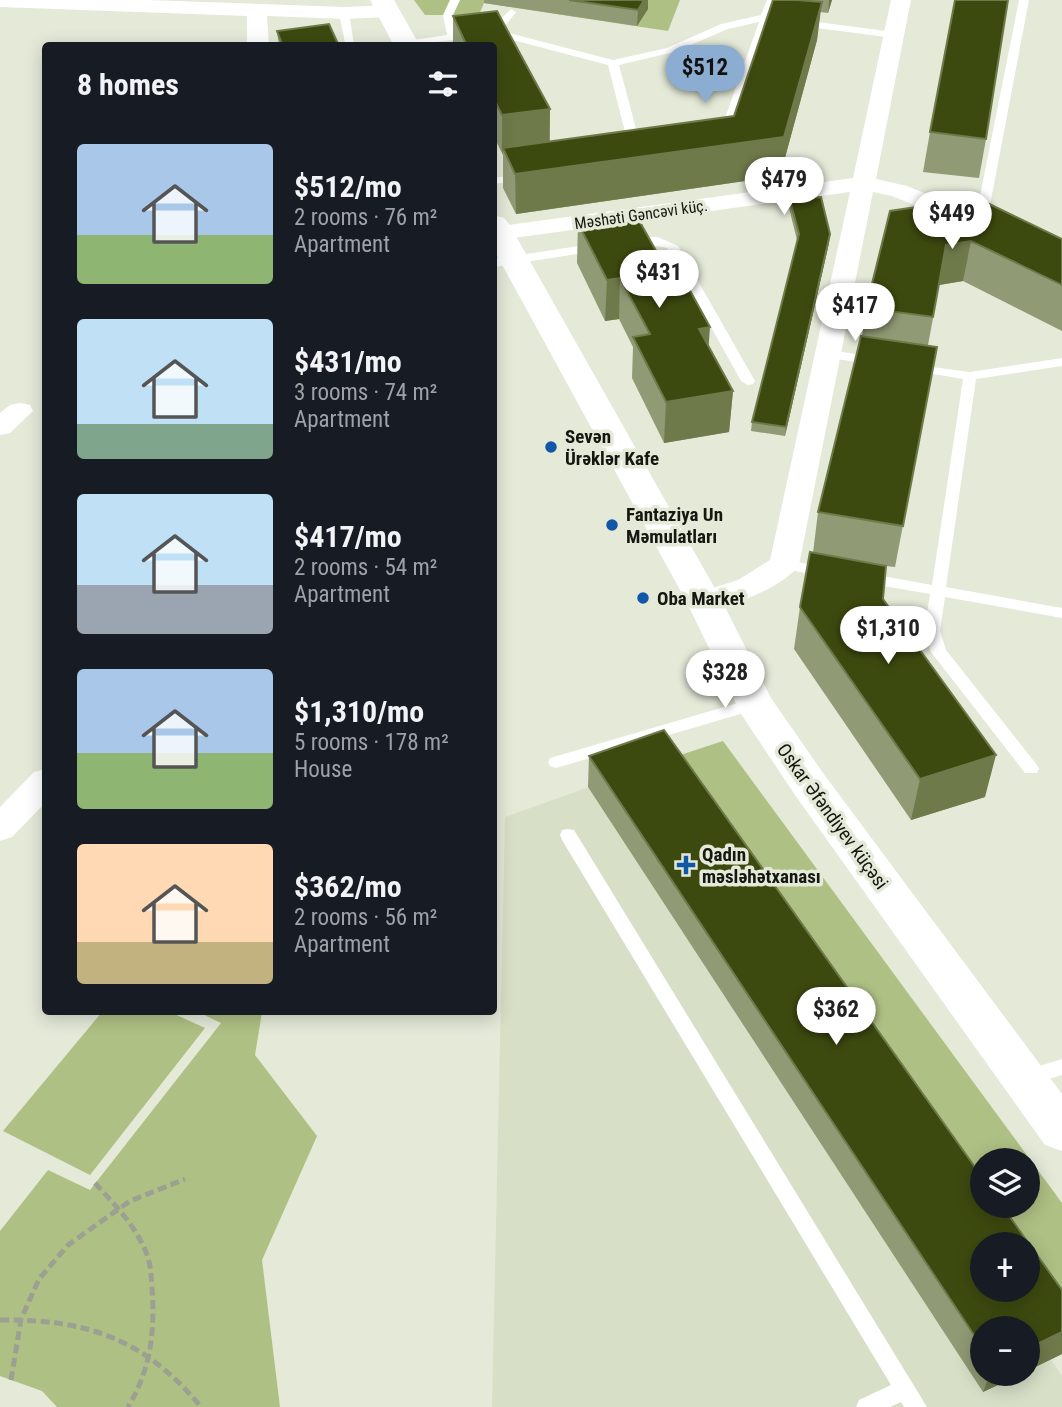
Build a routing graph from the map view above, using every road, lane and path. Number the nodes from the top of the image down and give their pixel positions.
1 (455, 0) edge
2 (772, 0) edge
3 (901, 0) edge
4 (1024, 0) edge
5 (0, 1) edge
6 (259, 5) edge
7 (386, 6) edge
8 (511, 12) dead end
9 (344, 13) junction
10 (764, 18) junction
11 (494, 32) junction
12 (894, 35) junction
13 (453, 37) junction
14 (258, 42) edge
15 (350, 42) edge
16 (405, 42) edge
17 (424, 42) edge
18 (613, 63) junction
19 (715, 148) edge
20 (639, 160) edge
21 (533, 175) edge
22 (497, 181) edge
23 (864, 183) junction
24 (980, 224) junction
25 (1004, 235) edge
26 (499, 245) edge
27 (829, 354) junction
28 (1062, 362) edge
29 (970, 376) junction
30 (748, 381) dead end
31 (784, 565) junction
32 (936, 590) junction
33 (704, 601) junction
34 (1062, 613) edge
35 (755, 704) junction
36 (556, 762) dead end
37 (1031, 769) dead end
38 (42, 785) edge
39 (0, 828) edge
40 (568, 835) dead end
41 (1062, 1067) edge
42 (1024, 1078) junction
43 (1062, 1132) edge
44 (185, 1179) dead end
45 (95, 1183) dead end
46 (117, 1209) junction
47 (21, 1319) junction
48 (0, 1320) edge
49 (151, 1360) junction
50 (11, 1380) dead end
51 (911, 1398) edge
52 (128, 1407) edge
53 (201, 1407) edge
54 (867, 1407) edge

1 - 13 lane
2 - 10 lane
3 - 12 street
4 - 24 lane
5 - 6 street
6 - 9 street
6 - 14 street
7 - 9 street
7 - 16 street
8 - 11 lane
9 - 15 lane
10 - 12 lane
10 - 18 lane
10 - 19 lane
11 - 13 lane
11 - 18 lane
12 - 23 street
13 - 17 lane
18 - 20 lane
21 - 22 lane
23 - 24 street, Məshəti Gəncəvi küç.
23 - 26 street, Məshəti Gəncəvi küç.
23 - 27 street
24 - 25 street, Məshəti Gəncəvi küç.
26 - 30 lane
26 - 33 street, Oskar Əfəndiyev küçəsi
27 - 29 lane
27 - 31 street
28 - 29 lane
29 - 32 lane
31 - 32 lane
31 - 33 street
32 - 34 lane
32 - 37 lane
33 - 35 street, Oskar Əfəndiyev küçəsi
35 - 36 lane
35 - 42 street, Oskar Əfəndiyev küçəsi
38 - 39 street
40 - 51 lane
41 - 42 lane
42 - 43 street, Oskar Əfəndiyev küçəsi
44 - 46 path
45 - 46 path
46 - 47 path
46 - 49 path
47 - 48 path
47 - 49 path
47 - 50 path
49 - 52 path
49 - 53 path
51 - 54 lane

